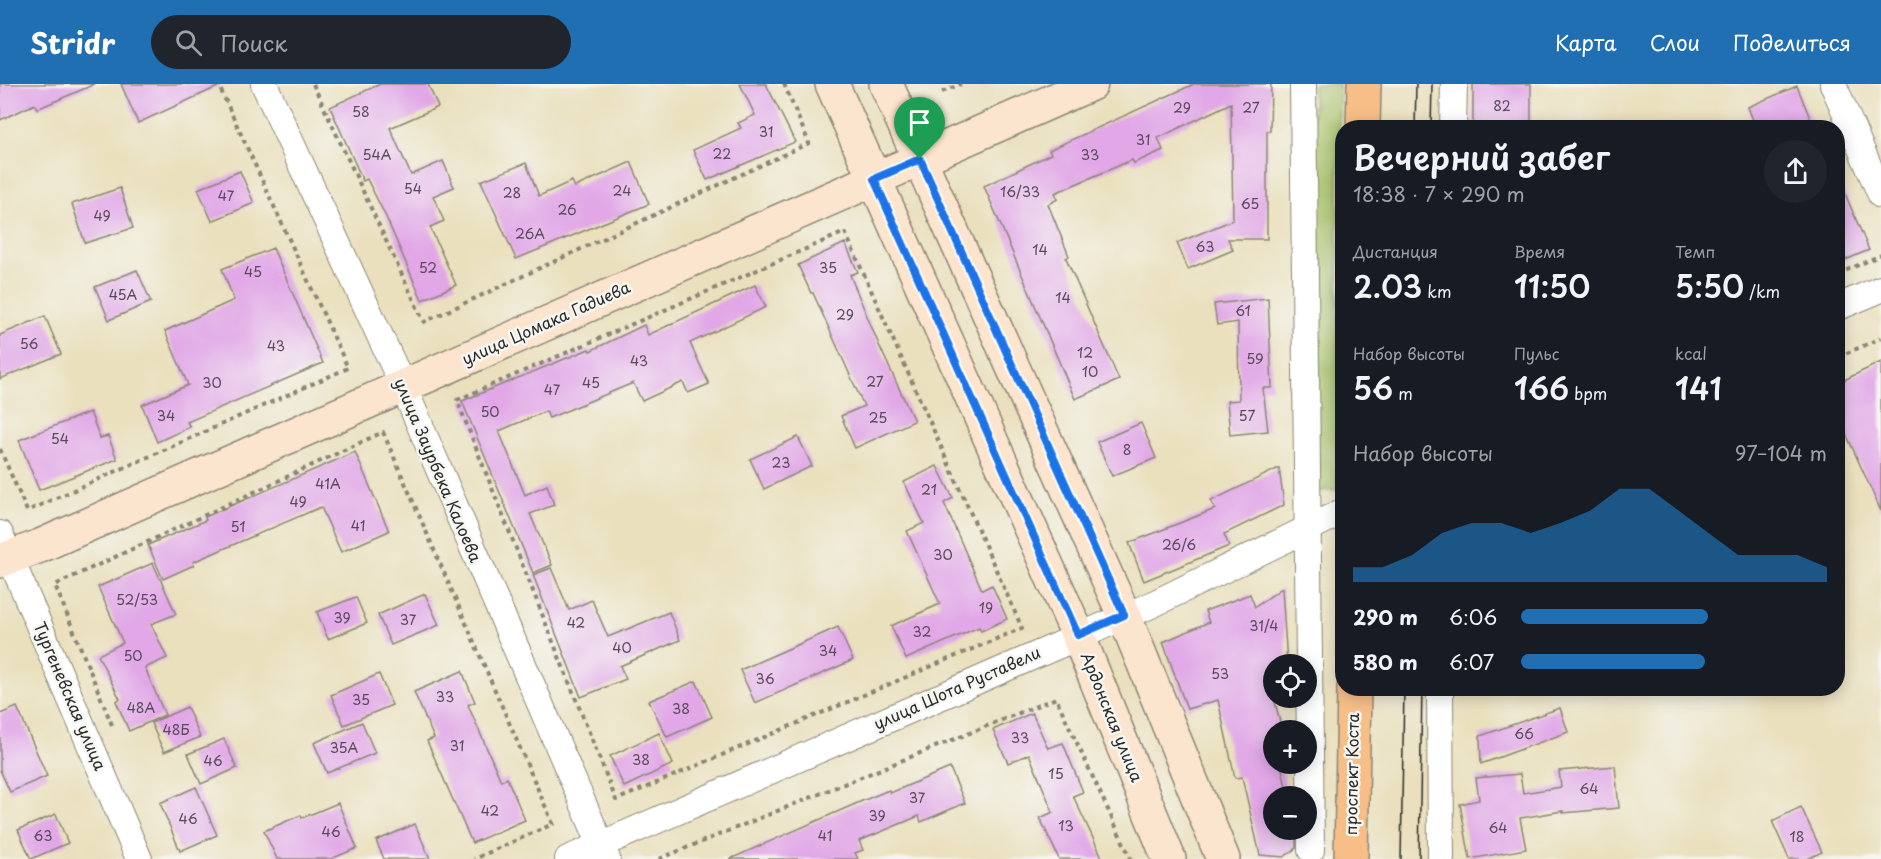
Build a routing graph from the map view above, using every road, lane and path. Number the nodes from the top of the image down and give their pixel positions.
1 (218, 84) edge
2 (264, 84) edge
3 (313, 84) edge
4 (784, 84) edge
5 (832, 84) edge
6 (886, 84) edge
7 (961, 84) edge
8 (1091, 84) edge
9 (1303, 84) edge
10 (1364, 84) edge
11 (1454, 84) edge
12 (1833, 84) edge
13 (942, 92) dead end
14 (1363, 120) edge
15 (1453, 120) edge
16 (920, 159) junction
17 (874, 179) junction
18 (1881, 195) edge
19 (845, 232) joint
20 (1881, 255) edge
21 (1845, 271) edge
22 (1881, 289) edge
23 (1845, 304) edge
24 (1881, 338) edge
25 (1845, 354) edge
26 (403, 386) junction
27 (0, 449) edge
28 (1335, 516) edge
29 (1308, 530) junction
30 (3, 550) edge
31 (1124, 615) junction
32 (1078, 635) junction
33 (1354, 696) edge
34 (1440, 696) edge
35 (113, 727) dead end
36 (1311, 850) dead end
37 (603, 852) edge
38 (139, 859) edge
39 (474, 859) edge
40 (568, 859) edge
41 (659, 859) edge
42 (1131, 859) edge
43 (1169, 859) edge
44 (1224, 859) edge
45 (1351, 859) edge
46 (1441, 859) edge

1 - 27 path
2 - 26 street, улица Заурбека Калоева
3 - 4 path
5 - 17 main road, Ардонская улица
6 - 16 main road
7 - 13 path
8 - 16 main road, улица Цомака Гадиева
9 - 29 street
10 - 14 main road
11 - 15 street
12 - 18 street
16 - 17 main road, улица Цомака Гадиева
16 - 31 main road
17 - 26 main road, улица Цомака Гадиева
17 - 32 main road, Ардонская улица
19 - 19 path
20 - 21 path
22 - 23 street
24 - 25 path
26 - 30 main road, улица Цомака Гадиева
26 - 37 street, улица Заурбека Калоева
28 - 29 street, улица Шота Руставели
29 - 31 street, улица Шота Руставели
29 - 36 street
30 - 38 street, Тургеневская улица
31 - 32 street, улица Шота Руставели
31 - 44 main road
32 - 37 street, улица Шота Руставели
32 - 43 main road, Ардонская улица
33 - 45 main road, проспект Коста
34 - 46 street
35 - 39 path
37 - 40 street, улица Шота Руставели
41 - 42 path

